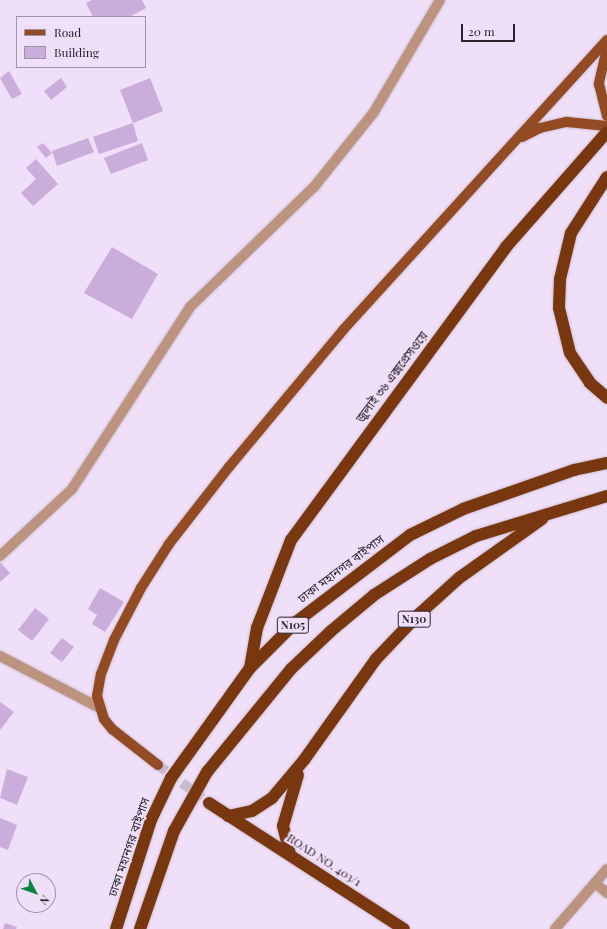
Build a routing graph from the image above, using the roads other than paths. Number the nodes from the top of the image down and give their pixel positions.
1 (440, 0) edge
2 (607, 40) edge
3 (607, 48) edge
4 (607, 116) edge
5 (607, 126) edge
6 (607, 132) edge
7 (516, 140) junction
8 (607, 177) edge
9 (607, 398) edge
10 (607, 463) edge
11 (607, 496) edge
12 (555, 510) junction
13 (0, 556) edge
14 (2, 661) edge
15 (250, 668) junction
16 (100, 708) junction
17 (304, 760) junction
18 (158, 765) tunnel mouth
19 (209, 803) tunnel mouth
20 (228, 816) junction
21 (290, 854) junction
22 (607, 869) edge
23 (595, 883) junction
24 (607, 893) edge
25 (116, 929) edge
26 (140, 929) edge
27 (404, 929) edge
28 (555, 929) edge

1 - 13 street
2 - 7 main road
3 - 4 main road
5 - 7 main road
6 - 15 highway, জুলাই ৩৬ এক্সপ্রেসওয়ে
7 - 16 main road
8 - 9 highway
10 - 15 highway, ঢাকা মহানগর বাইপাস / N105
11 - 12 highway, N105
12 - 17 highway, N130
12 - 26 highway, N105
14 - 16 street
15 - 25 highway, ঢাকা মহানগর বাইপাস / N105
16 - 18 main road
17 - 20 highway, N130
17 - 21 highway, N130
19 - 20 highway, ROAD NO. 403/1
20 - 21 highway, ROAD NO. 403/1
21 - 27 highway, ROAD NO. 403/1
22 - 23 street
23 - 24 street
23 - 28 street

